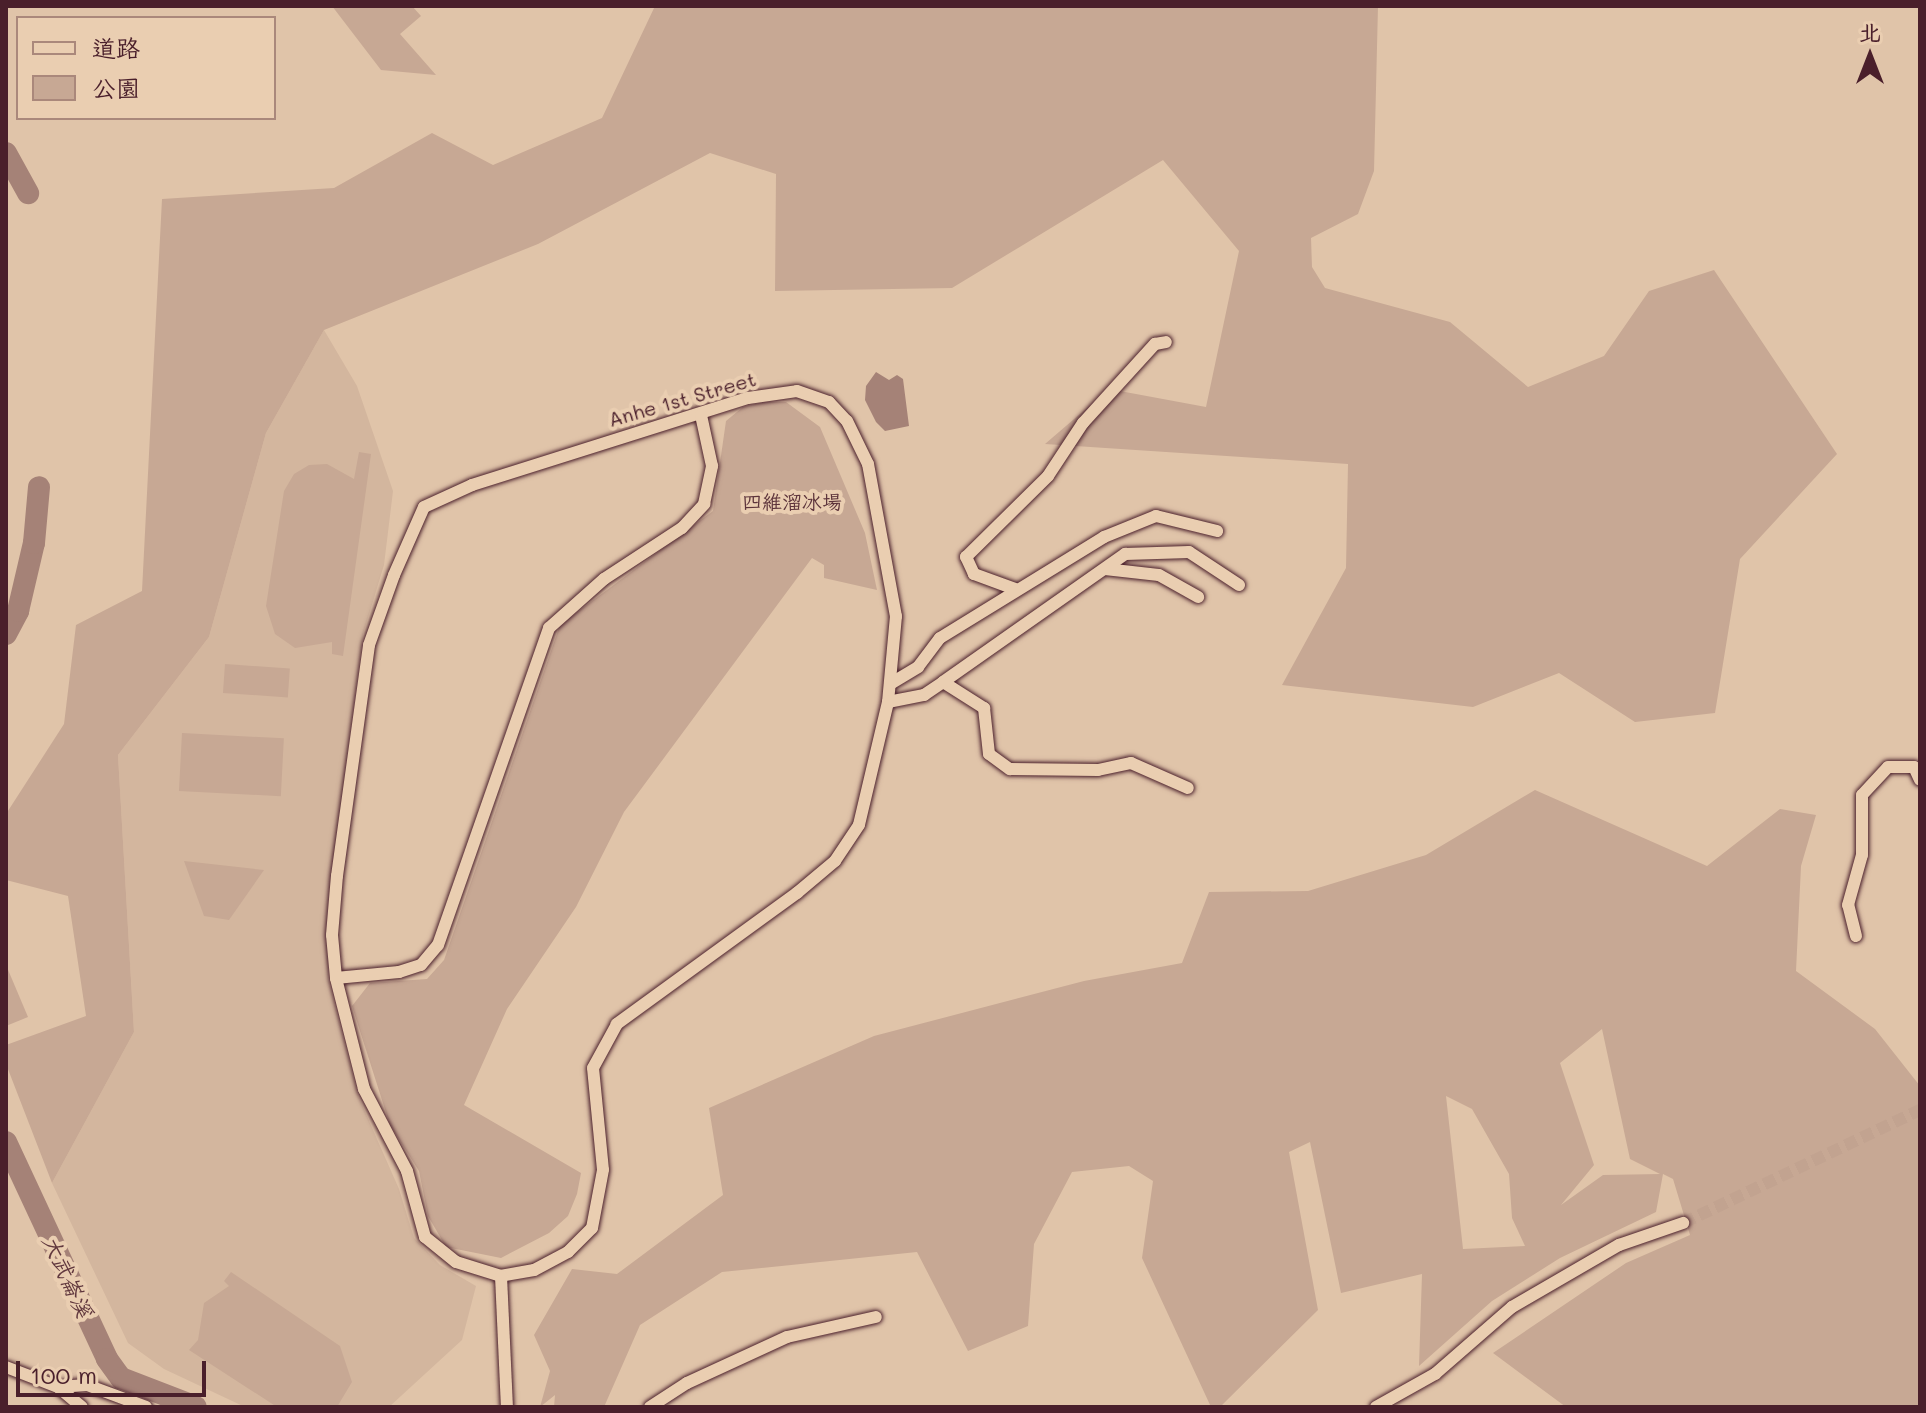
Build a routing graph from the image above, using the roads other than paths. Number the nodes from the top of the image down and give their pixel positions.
1 (1166, 342) dead end
2 (701, 415) junction
3 (1217, 531) dead end
4 (1105, 569) junction
5 (1239, 585) dead end
6 (1015, 589) junction
7 (1198, 597) dead end
8 (943, 682) junction
9 (890, 684) junction
10 (888, 702) junction
11 (1920, 780) edge
12 (1188, 788) dead end
13 (1856, 936) dead end
14 (336, 978) junction
15 (1683, 1223) tunnel mouth
16 (501, 1276) junction
17 (876, 1317) dead end
18 (6, 1367) edge
19 (58, 1387) junction
20 (82, 1407) edge
21 (146, 1407) edge
22 (507, 1407) edge
23 (650, 1407) edge
24 (1376, 1407) edge

1 - 6 street
2 - 9 street, Anhe 1st Street
2 - 14 street
2 - 14 street, Anhe 1st Street
3 - 6 street
4 - 5 street
4 - 7 street
4 - 8 street
6 - 9 street
8 - 10 street
8 - 12 street
9 - 10 street, Anhe 1st Street
10 - 16 street, Anhe 1st Street
11 - 13 street
14 - 16 street, Anhe 1st Street
15 - 24 street
16 - 22 street
17 - 23 street
18 - 19 street
19 - 20 street
19 - 21 street

